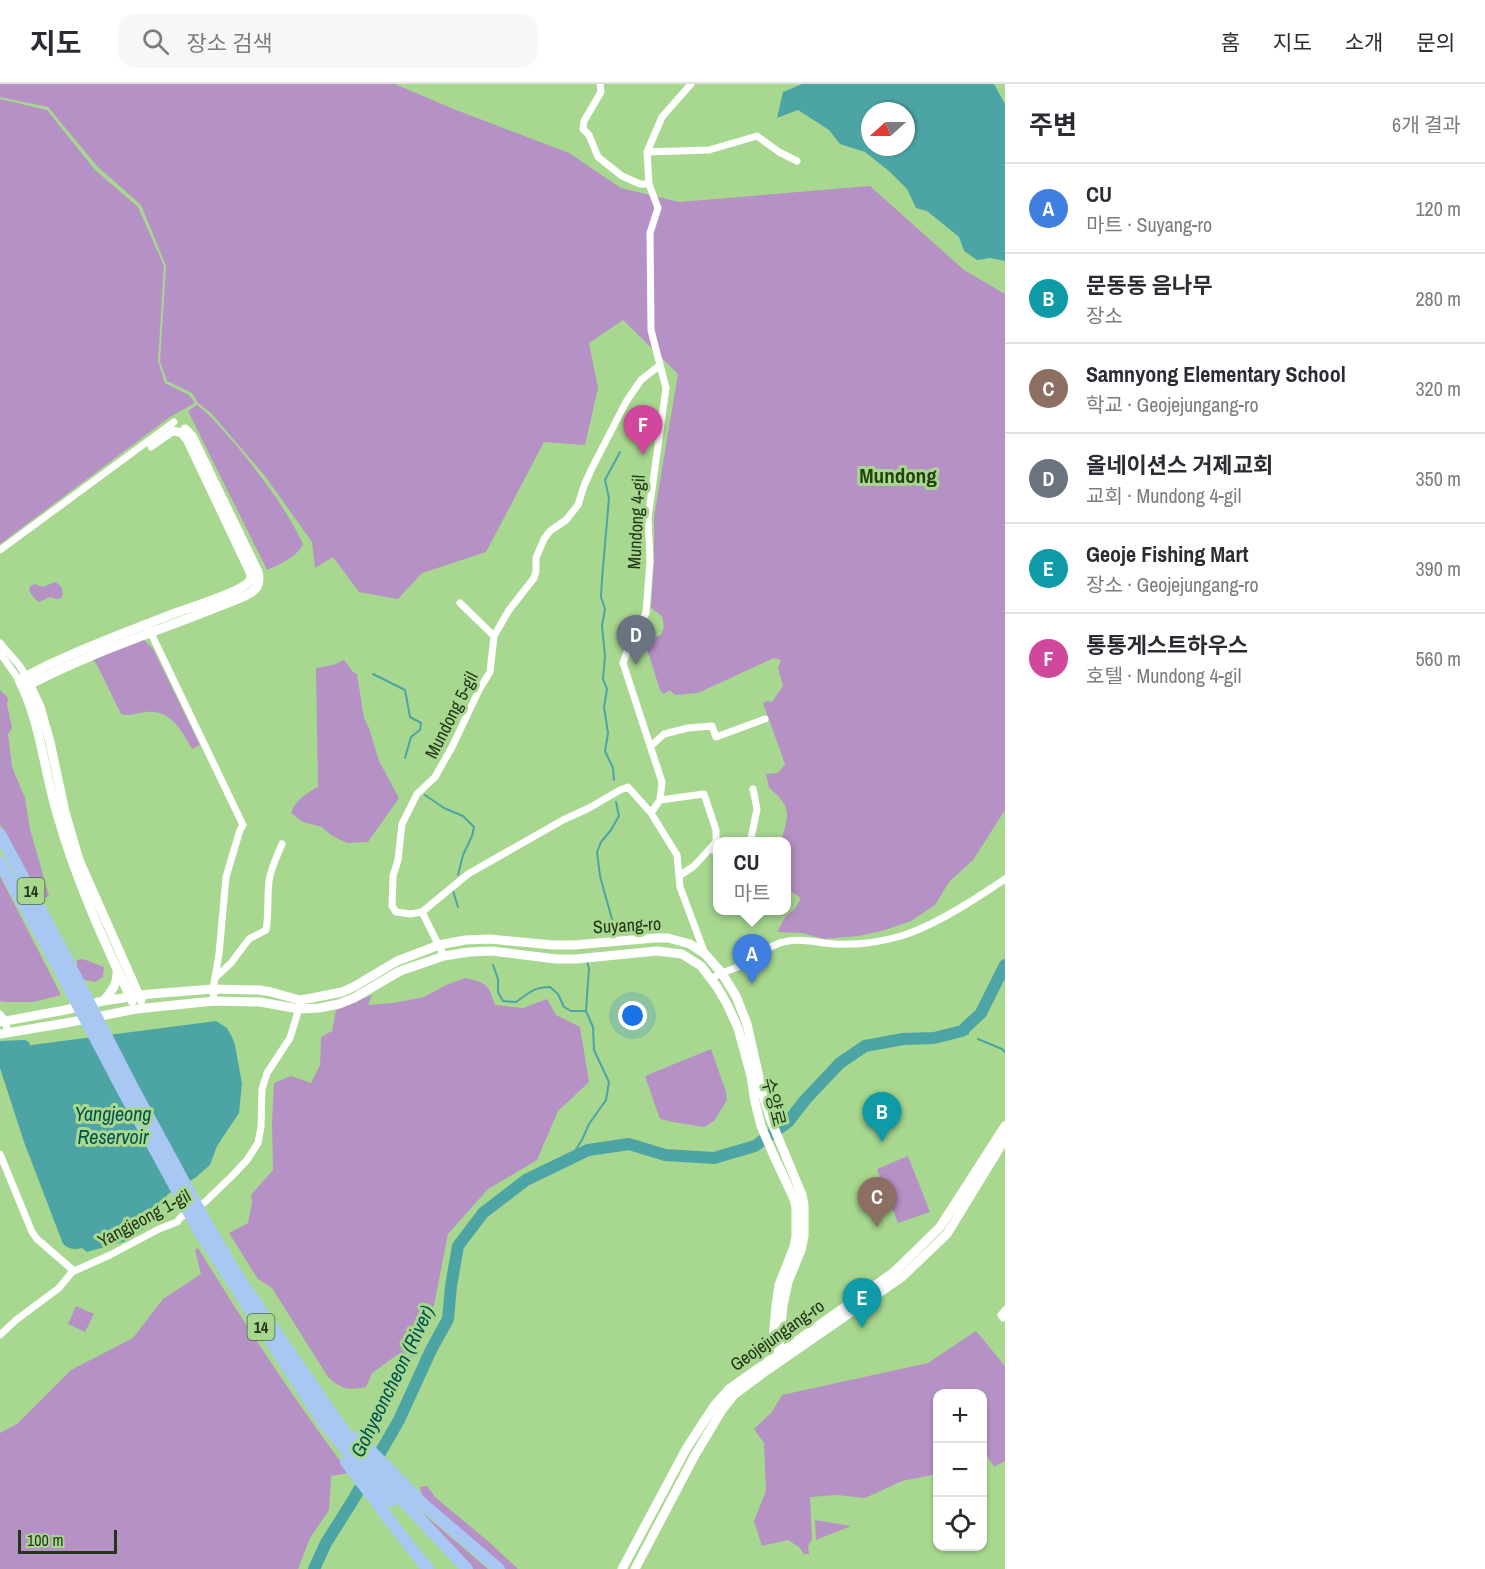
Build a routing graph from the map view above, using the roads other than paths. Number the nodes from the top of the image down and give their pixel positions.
1 (600, 84) edge
2 (691, 84) edge
3 (647, 152) junction
4 (796, 161) dead end
5 (649, 184) junction
6 (660, 365) junction
7 (174, 427) junction
8 (151, 447) dead end
9 (0, 550) edge
10 (460, 603) dead end
11 (148, 628) junction
12 (494, 636) junction
13 (0, 643) edge
14 (0, 653) edge
15 (45, 677) junction
16 (25, 682) junction
17 (37, 701) junction
18 (765, 719) dead end
19 (651, 746) junction
20 (753, 789) dead end
21 (660, 800) junction
22 (651, 813) junction
23 (0, 834) edge
24 (716, 837) edge
25 (751, 837) edge
26 (282, 844) dead end
27 (713, 846) edge
28 (711, 848) junction
29 (713, 850) edge
30 (0, 862) edge
31 (679, 876) junction
32 (1005, 879) edge
33 (422, 912) junction
34 (439, 945) junction
35 (56, 951) junction
36 (705, 954) junction
37 (444, 956) junction
38 (118, 969) junction
39 (721, 972) junction
40 (216, 977) junction
41 (711, 979) junction
42 (134, 986) junction
43 (213, 989) junction
44 (150, 994) junction
45 (134, 996) junction
46 (103, 1001) junction
47 (214, 1001) junction
48 (300, 1005) junction
49 (140, 1008) junction
50 (2, 1019) edge
51 (4, 1033) edge
52 (1005, 1126) edge
53 (1005, 1139) edge
54 (0, 1154) edge
55 (204, 1228) junction
56 (74, 1270) junction
57 (1005, 1310) edge
58 (1005, 1318) edge
59 (0, 1335) edge
60 (776, 1339) junction
61 (794, 1343) junction
62 (779, 1358) junction
63 (758, 1368) junction
64 (331, 1411) junction
65 (323, 1422) junction
66 (412, 1518) junction
67 (644, 1552) junction
68 (628, 1568) edge
69 (428, 1569) edge
70 (456, 1569) edge
71 (467, 1569) edge
72 (499, 1569) edge
73 (644, 1569) edge

1 - 5 street
2 - 3 street, Mundong 4-gil
3 - 4 street
3 - 5 street, Mundong 4-gil
5 - 6 street, Mundong 4-gil
6 - 12 street, Mundong 5-gil
6 - 19 street, Mundong 4-gil
7 - 8 street
7 - 9 street
7 - 11 street
10 - 12 street
11 - 15 street
11 - 16 street
11 - 40 street
12 - 33 street, Mundong 5-gil
13 - 16 street
14 - 16 street
15 - 16 street
15 - 17 street
16 - 17 street
16 - 38 street
17 - 42 street
18 - 19 street
19 - 21 street, Mundong 4-gil
20 - 25 street
21 - 22 street
21 - 24 street
22 - 31 street
22 - 33 street
23 - 35 highway, 14
26 - 40 street
27 - 28 street
28 - 29 street
28 - 31 street
30 - 35 highway, 14
31 - 36 street
32 - 39 street
33 - 34 street
34 - 36 street, Suyang-ro
34 - 37 street
34 - 48 street, Suyang-ro
35 - 55 highway, 14
36 - 39 street, Suyang-ro
37 - 41 street, 수양로
37 - 48 street, 수양로
38 - 45 street
38 - 46 street
39 - 41 street
39 - 60 street, Suyang-ro
40 - 43 street
41 - 60 street, 수양로
42 - 44 street
42 - 45 street
43 - 44 street, Suyang-ro
43 - 47 street
43 - 48 street, Suyang-ro
44 - 45 street, Suyang-ro
45 - 46 street, Suyang-ro
45 - 49 street
46 - 50 street, Suyang-ro
47 - 48 street
47 - 49 street
48 - 56 street, Yangjeong 1-gil
49 - 51 street
50 - 51 street
52 - 61 street, Geojejungang-ro
53 - 62 street, Geojejungang-ro
54 - 56 street
55 - 64 highway, 14
55 - 65 highway, 14
56 - 59 street, Yangjeong 1-gil
57 - 58 street
60 - 61 street
60 - 62 street, Suyang-ro
60 - 63 street
61 - 62 street, Geojejungang-ro
62 - 63 street, Geojejungang-ro
62 - 67 street, Geojejungang-ro
63 - 68 street, Geojejungang-ro
64 - 66 highway, 14
64 - 72 highway
65 - 66 highway, 14
65 - 69 highway
66 - 70 highway, 14
66 - 71 highway, 14
67 - 68 street, Geojejungang-ro
67 - 73 street

